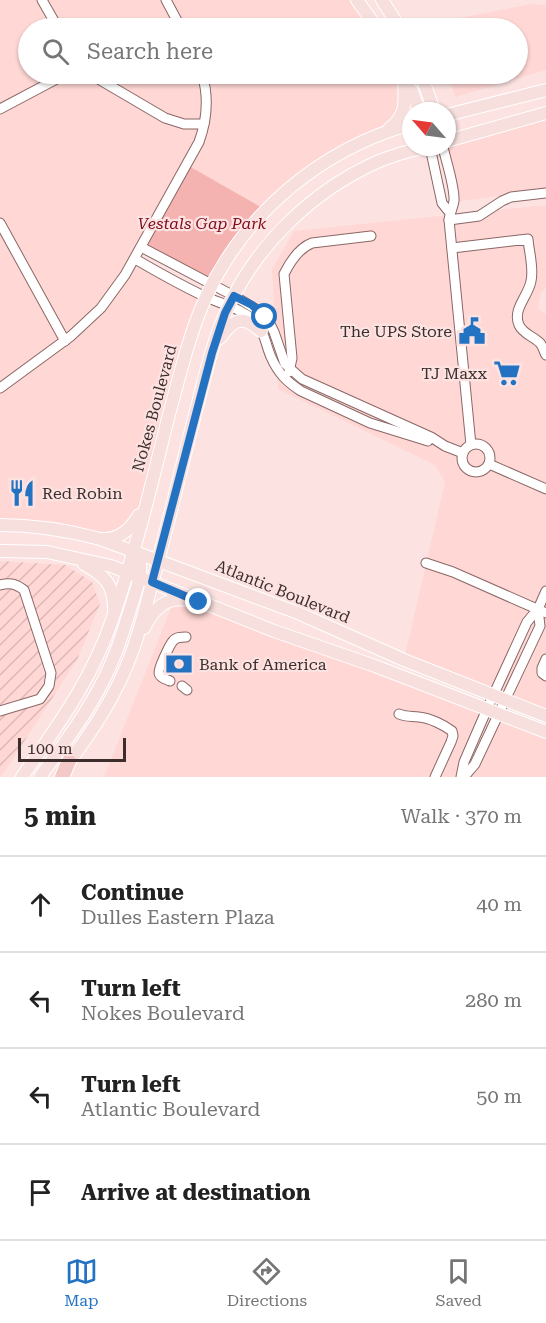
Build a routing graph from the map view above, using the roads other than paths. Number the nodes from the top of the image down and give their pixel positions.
1 (42, 0) edge
2 (357, 0) edge
3 (382, 0) edge
4 (170, 2) edge
5 (52, 18) edge
6 (177, 18) edge
7 (370, 18) edge
8 (394, 18) edge
9 (47, 84) edge
10 (107, 84) edge
11 (204, 84) edge
12 (403, 84) edge
13 (407, 84) edge
14 (425, 84) edge
15 (546, 90) edge
16 (416, 102) edge
17 (431, 102) edge
18 (0, 109) edge
19 (456, 113) edge
20 (546, 113) edge
21 (204, 124) junction
22 (402, 127) edge
23 (387, 131) junction
24 (456, 138) edge
25 (402, 153) edge
26 (432, 156) edge
27 (445, 156) edge
28 (546, 193) edge
29 (449, 217) junction
30 (0, 223) edge
31 (370, 236) dead end
32 (141, 247) junction
33 (452, 248) junction
34 (135, 259) junction
35 (212, 284) junction
36 (206, 297) junction
37 (231, 301) junction
38 (261, 331) junction
39 (65, 340) junction
40 (214, 346) junction
41 (546, 356) edge
42 (290, 370) junction
43 (285, 380) junction
44 (0, 388) edge
45 (471, 445) junction
46 (445, 446) junction
47 (463, 453) junction
48 (489, 464) junction
49 (546, 489) edge
50 (146, 503) junction
51 (0, 525) edge
52 (100, 538) junction
53 (134, 550) junction
54 (0, 551) edge
55 (75, 558) junction
56 (158, 560) junction
57 (426, 563) dead end
58 (127, 572) junction
59 (140, 577) junction
60 (152, 582) junction
61 (0, 585) edge
62 (546, 591) edge
63 (199, 602) junction
64 (542, 611) edge
65 (112, 619) junction
66 (186, 637) dead end
67 (132, 653) junction
68 (546, 659) edge
69 (546, 676) edge
70 (170, 681) dead end
71 (499, 698) junction
72 (0, 711) edge
73 (493, 711) junction
74 (399, 714) dead end
75 (546, 716) edge
76 (546, 732) edge
77 (69, 761) joint
78 (22, 777) edge
79 (40, 777) edge
80 (60, 777) edge
81 (435, 777) edge
82 (462, 777) edge

1 - 5 street
2 - 7 main road
3 - 8 main road
4 - 6 street
9 - 18 street
10 - 21 street
11 - 21 street
12 - 23 main road
13 - 16 main road
14 - 17 main road
15 - 19 main road
20 - 24 main road
21 - 32 street
22 - 23 main road, Nokes Boulevard
23 - 35 main road, Nokes Boulevard
25 - 37 main road
26 - 29 street
27 - 29 street
28 - 29 street
29 - 33 street
30 - 39 street
31 - 42 street
32 - 34 street
32 - 35 street
33 - 41 street
33 - 45 street
34 - 36 street
34 - 39 street
35 - 36 main road, Nokes Boulevard
35 - 37 street
36 - 37 street
36 - 50 main road, Nokes Boulevard
37 - 38 street
37 - 40 main road
37 - 42 street
38 - 40 main road
38 - 43 street
39 - 44 street
40 - 56 main road
42 - 43 street
42 - 46 street
43 - 46 street
45 - 47 street
45 - 48 street
46 - 47 street
47 - 48 street
48 - 49 street
50 - 52 main road
50 - 53 main road, Nokes Boulevard
51 - 52 main road, Atlantic Boulevard
52 - 53 main road, Atlantic Boulevard
53 - 56 main road, Atlantic Boulevard
53 - 58 main road, Nokes Boulevard
53 - 59 main road
54 - 55 main road
55 - 58 main road
55 - 65 main road
56 - 60 main road
56 - 71 main road, Atlantic Boulevard
57 - 64 street
58 - 59 main road
58 - 65 main road, Nokes Boulevard
59 - 60 main road
59 - 79 main road
60 - 63 main road
60 - 67 main road
61 - 72 street
62 - 64 street
63 - 67 main road
63 - 73 main road
64 - 71 street
65 - 78 main road, Nokes Boulevard
66 - 70 street
67 - 77 main road
68 - 69 street
71 - 73 street
71 - 75 main road, Atlantic Boulevard
73 - 76 main road
73 - 82 street
74 - 81 street
77 - 80 highway

